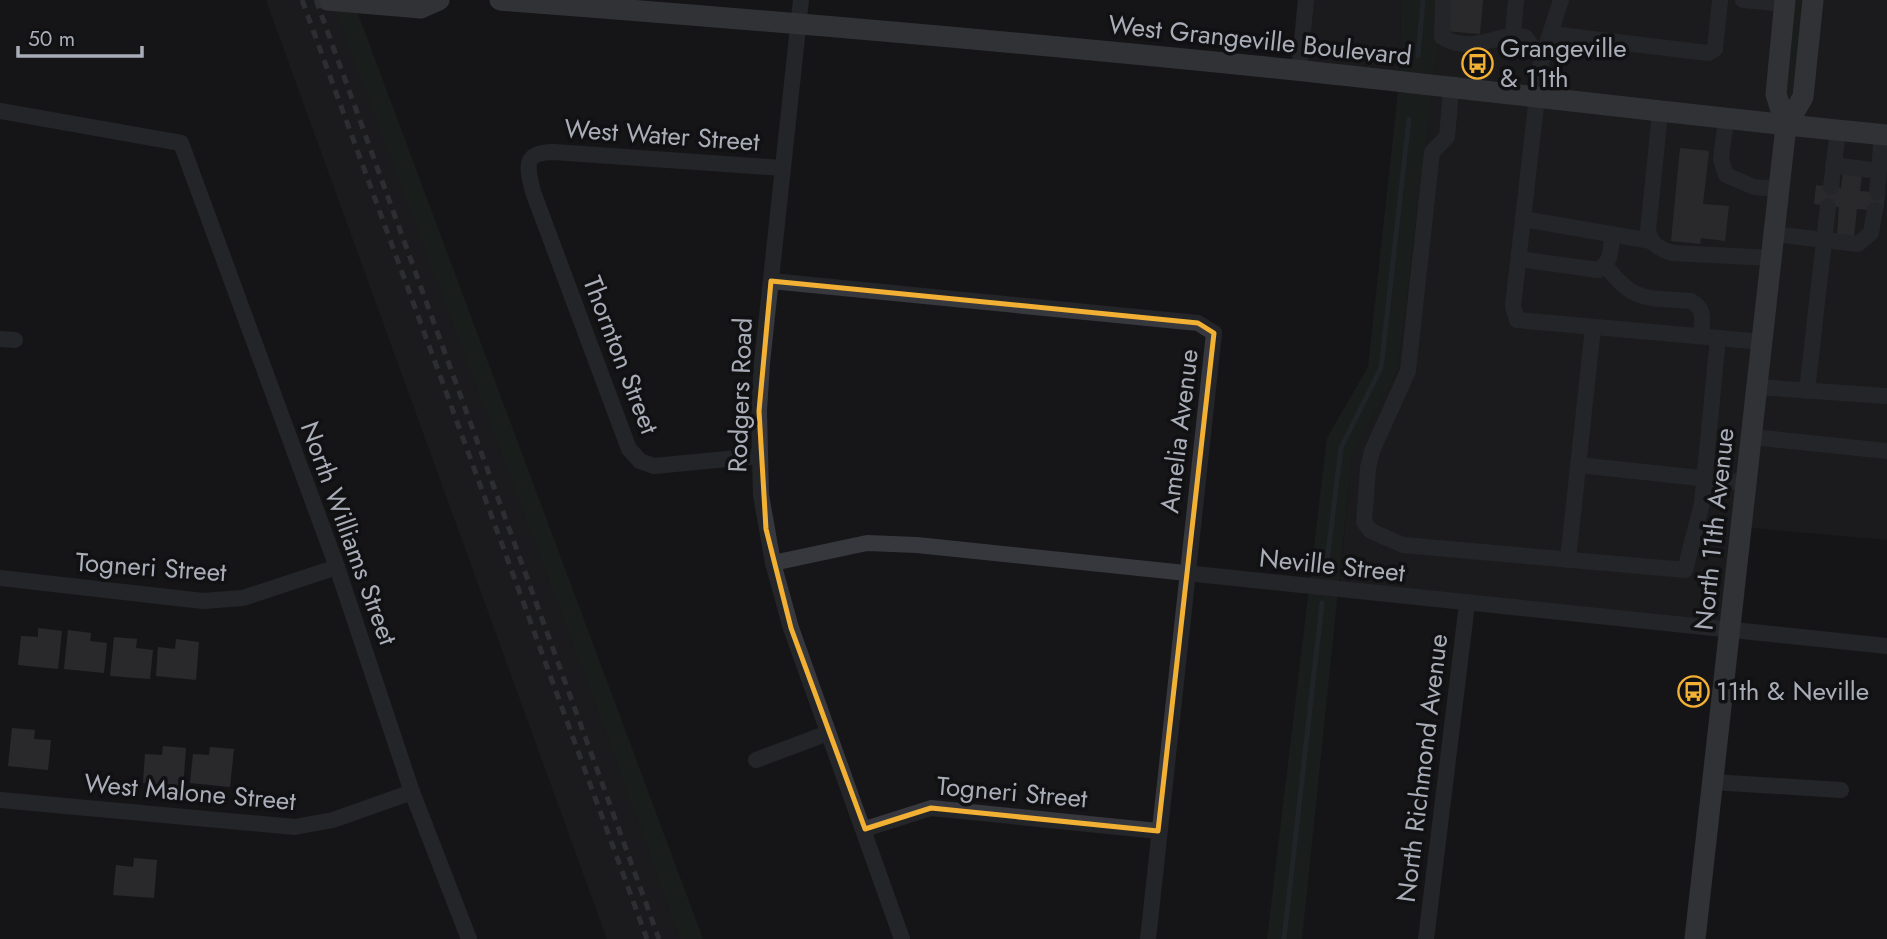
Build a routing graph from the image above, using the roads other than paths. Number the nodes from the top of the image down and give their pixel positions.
1 (327, 0) edge
2 (439, 0) edge
3 (500, 0) edge
4 (801, 0) edge
5 (1306, 0) edge
6 (1443, 0) edge
7 (1517, 0) edge
8 (1561, 0) edge
9 (1720, 0) edge
10 (1743, 0) edge
11 (1813, 0) edge
12 (1785, 2) edge
13 (798, 22) junction
14 (1513, 34) junction
15 (1551, 34) junction
16 (1542, 59) junction
17 (1298, 71) junction
18 (1451, 90) junction
19 (1537, 99) junction
20 (0, 111) edge
21 (1660, 113) junction
22 (1726, 120) junction
23 (1786, 126) junction
24 (1838, 131) junction
25 (1885, 135) edge
26 (538, 152) joint
27 (1833, 165) junction
28 (783, 168) junction
29 (1879, 170) junction
30 (1831, 187) dead end
31 (1779, 189) junction
32 (1877, 192) dead end
33 (1828, 206) dead end
34 (1875, 211) dead end
35 (1523, 219) junction
36 (1612, 234) junction
37 (1774, 234) junction
38 (1651, 241) junction
39 (1824, 241) junction
40 (1772, 258) junction
41 (1519, 259) junction
42 (1606, 265) junction
43 (771, 281) junction
44 (1593, 327) junction
45 (1701, 337) junction
46 (1718, 338) junction
47 (1763, 342) junction
48 (1758, 387) junction
49 (1807, 391) junction
50 (1887, 396) edge
51 (1752, 437) junction
52 (1887, 451) edge
53 (759, 456) junction
54 (1578, 465) junction
55 (1704, 478) junction
56 (1747, 483) junction
57 (1568, 560) junction
58 (773, 563) junction
59 (337, 567) junction
60 (1187, 574) junction
61 (0, 578) edge
62 (1466, 604) junction
63 (1731, 630) junction
64 (1887, 646) edge
65 (828, 733) junction
66 (756, 760) dead end
67 (1713, 782) junction
68 (1841, 790) dead end
69 (412, 793) junction
70 (0, 800) edge
71 (865, 829) junction
72 (1158, 831) junction
73 (469, 939) edge
74 (902, 939) edge
75 (1148, 939) edge
76 (1426, 939) edge
77 (1695, 939) edge

1 - 2 main road
3 - 13 main road, West Grangeville Boulevard
4 - 13 street, Rodgers Road
5 - 17 street
6 - 14 street
7 - 14 street
8 - 15 street
9 - 15 street
10 - 12 street
11 - 23 main road, North 11th Avenue
12 - 23 main road, North 11th Avenue
13 - 17 main road, West Grangeville Boulevard
13 - 28 street, Rodgers Road
14 - 16 street
15 - 16 street
16 - 19 street
17 - 18 main road, West Grangeville Boulevard
18 - 19 main road, West Grangeville Boulevard
18 - 57 street
19 - 21 main road, West Grangeville Boulevard
19 - 35 street
20 - 59 street, North Williams Street
21 - 22 main road, West Grangeville Boulevard
21 - 38 street
22 - 23 main road, West Grangeville Boulevard
22 - 31 street
23 - 24 main road, West Grangeville Boulevard
23 - 31 main road, North 11th Avenue
24 - 25 main road, West Grangeville Boulevard
24 - 27 street
25 - 29 street
26 - 28 street, West Water Street
26 - 53 street, Thornton Street
27 - 29 street
27 - 30 street
28 - 43 street, Rodgers Road
29 - 32 street
31 - 37 main road, North 11th Avenue
33 - 39 street
34 - 39 street
35 - 36 street
35 - 41 street
36 - 38 street
36 - 42 street
37 - 39 street
37 - 40 main road, North 11th Avenue
38 - 40 street
39 - 49 street
40 - 47 main road, North 11th Avenue
41 - 42 street
41 - 44 street
42 - 45 street
43 - 53 street, Rodgers Road
43 - 60 street, Amelia Avenue
44 - 45 street
44 - 54 street
45 - 46 street
46 - 47 street
46 - 55 street
47 - 48 main road, North 11th Avenue
48 - 49 street
48 - 51 main road, North 11th Avenue
49 - 50 street
51 - 52 street
51 - 56 main road, North 11th Avenue
53 - 58 street, Rodgers Road
54 - 55 street
54 - 57 street
55 - 56 street
55 - 57 street
56 - 63 main road, North 11th Avenue
58 - 60 street, Neville Street
58 - 65 street, Rodgers Road
59 - 61 street, Togneri Street
59 - 69 street, North Williams Street
60 - 62 street, Neville Street
60 - 72 street, Amelia Avenue
62 - 63 street, Neville Street
62 - 76 street, North Richmond Avenue
63 - 64 street, Neville Street
63 - 67 main road, North 11th Avenue
65 - 66 street
65 - 71 street, Rodgers Road
67 - 68 street
67 - 77 main road, North 11th Avenue
69 - 70 street, West Malone Street
69 - 73 street, North Williams Street
71 - 72 street, Togneri Street
71 - 74 street, Rodgers Road
72 - 75 street, Amelia Avenue

